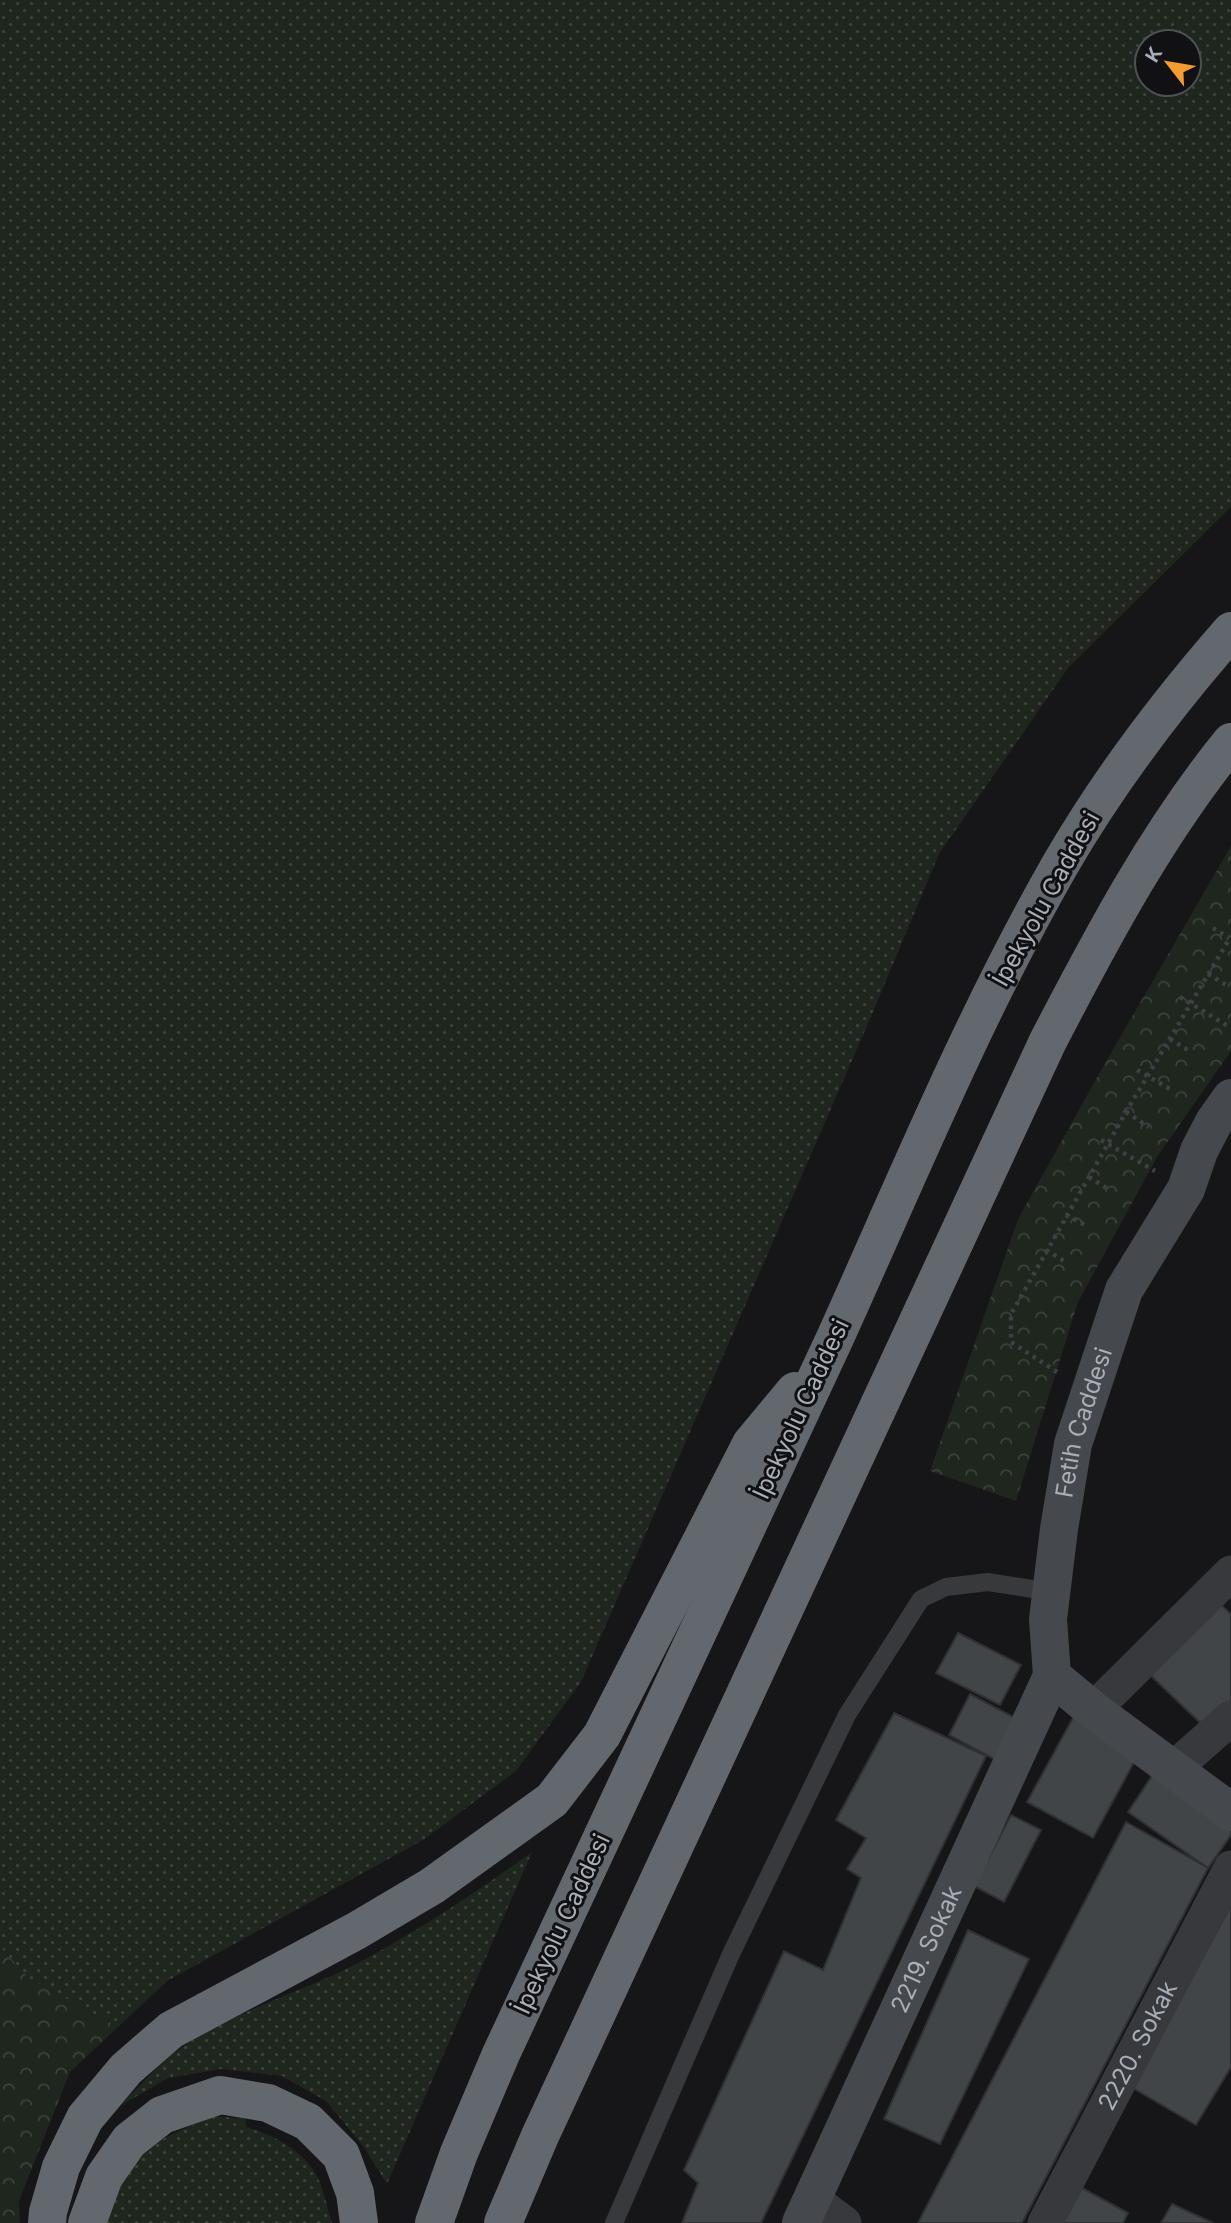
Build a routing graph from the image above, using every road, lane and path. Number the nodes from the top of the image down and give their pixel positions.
1 (1231, 631) edge
2 (1231, 742) edge
3 (1213, 928) dead end
4 (1230, 937) edge
5 (1208, 974) junction
6 (1228, 986) dead end
7 (1180, 997) dead end
8 (1191, 1003) junction
9 (1231, 1028) edge
10 (1170, 1039) junction
11 (1191, 1052) dead end
12 (1138, 1069) dead end
13 (1149, 1076) junction
14 (1170, 1089) dead end
15 (1231, 1098) edge
16 (1125, 1112) junction
17 (1149, 1127) dead end
18 (1101, 1140) dead end
19 (1231, 1143) edge
20 (1109, 1144) junction
21 (1088, 1177) junction
22 (1108, 1189) dead end
23 (1186, 1189) junction
24 (1066, 1214) junction
25 (1085, 1225) dead end
26 (1046, 1250) junction
27 (1064, 1261) dead end
28 (834, 1339) junction
29 (1089, 1392) junction
30 (1231, 1573) edge
31 (1051, 1592) junction
32 (1052, 1676) junction
33 (1093, 1710) junction
34 (1231, 1718) edge
35 (1172, 1770) junction
36 (1231, 1812) edge
37 (1231, 1868) edge
38 (807, 2211) edge
39 (47, 2223) edge
40 (87, 2223) edge
41 (359, 2223) edge
42 (434, 2223) edge
43 (503, 2223) edge
44 (614, 2223) edge
45 (844, 2223) edge
46 (1045, 2223) edge

1 - 28 highway, İpekyolu Caddesi
2 - 43 highway
3 - 4 path
4 - 5 path
5 - 6 path
5 - 8 path
7 - 8 path
8 - 9 path
8 - 10 path
10 - 11 path
10 - 13 path
12 - 13 path
13 - 14 path
13 - 16 path
15 - 23 main road, Fetih Caddesi
16 - 17 path
16 - 20 path
18 - 20 path
19 - 23 main road, Fetih Caddesi
20 - 21 path
20 - 23 path
21 - 22 path
21 - 24 path
23 - 29 main road, Fetih Caddesi
24 - 25 path
24 - 26 path
26 - 27 path
26 - 29 path
28 - 39 highway
28 - 42 highway, İpekyolu Caddesi
29 - 31 main road, Fetih Caddesi
30 - 33 street
31 - 32 main road, Fetih Caddesi
31 - 44 lane
32 - 33 main road
32 - 38 main road, 2219. Sokak
33 - 35 main road
34 - 35 street
35 - 36 main road
37 - 46 street, 2220. Sokak
38 - 45 street
40 - 41 highway

